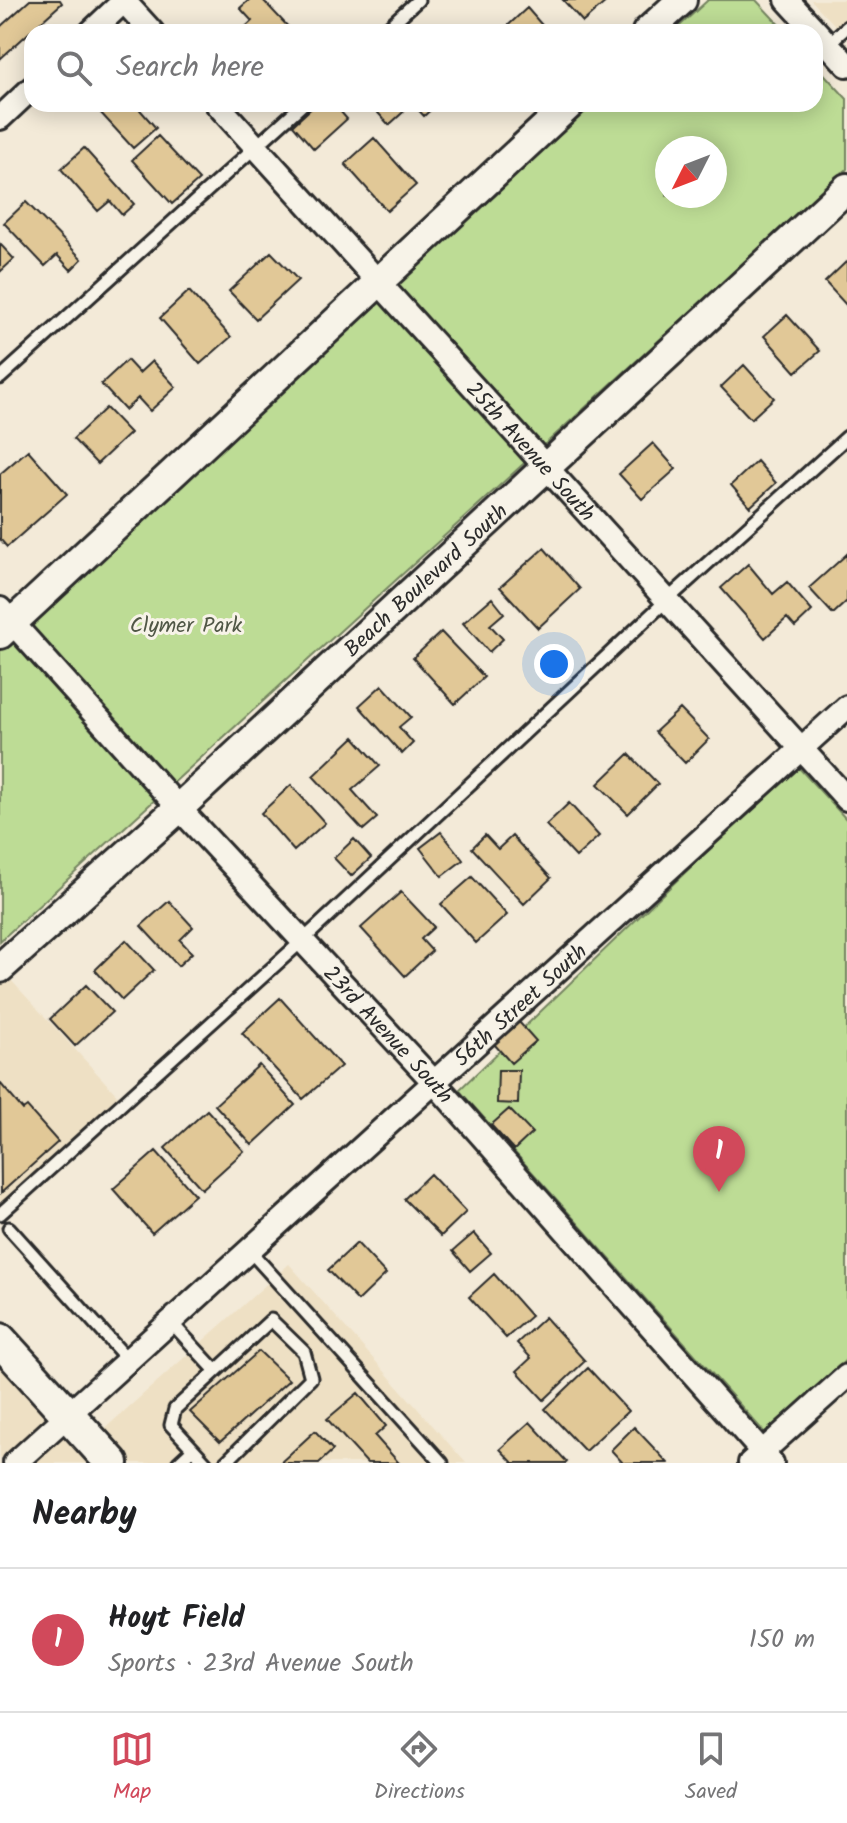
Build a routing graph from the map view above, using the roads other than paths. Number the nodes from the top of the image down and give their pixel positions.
1 (124, 0) edge
2 (418, 0) edge
3 (682, 0) edge
4 (794, 2) edge
5 (99, 24) edge
6 (145, 24) edge
7 (392, 24) edge
8 (656, 24) edge
9 (812, 24) edge
10 (847, 27) edge
11 (823, 38) edge
12 (828, 44) junction
13 (847, 65) edge
14 (24, 96) edge
15 (224, 112) edge
16 (294, 112) edge
17 (561, 112) edge
18 (0, 118) edge
19 (255, 147) junction
20 (847, 188) edge
21 (377, 283) junction
22 (0, 378) edge
23 (847, 437) edge
24 (546, 468) junction
25 (667, 600) junction
26 (4, 622) edge
27 (847, 707) edge
28 (802, 748) junction
29 (847, 799) edge
30 (179, 808) junction
31 (302, 941) junction
32 (0, 968) edge
33 (434, 1082) junction
34 (0, 1214) edge
35 (9, 1228) dead end
36 (249, 1250) junction
37 (170, 1321) junction
38 (0, 1340) edge
39 (128, 1360) junction
40 (216, 1371) junction
41 (847, 1376) edge
42 (68, 1415) junction
43 (193, 1449) junction
44 (762, 1459) edge
45 (15, 1463) edge
46 (112, 1463) edge
47 (178, 1463) edge
48 (206, 1463) edge
49 (225, 1463) edge
50 (442, 1463) edge

1 - 5 street
1 - 6 street
2 - 7 lane
3 - 8 street
4 - 9 street
10 - 12 lane
11 - 12 street
12 - 13 street
14 - 18 street
15 - 19 street, 25th Avenue South
16 - 19 lane
17 - 21 street
19 - 21 street, 25th Avenue South
19 - 22 lane
20 - 24 street, Beach Boulevard South
21 - 24 street, 25th Avenue South
21 - 26 street
23 - 25 lane
24 - 25 street, 25th Avenue South
24 - 30 street, Beach Boulevard South
25 - 28 street, 25th Avenue South
25 - 31 lane
26 - 30 street, 23rd Avenue South
27 - 28 street, 56th Street South
28 - 29 street, 25th Avenue South
28 - 33 street, 56th Street South
30 - 31 street, 23rd Avenue South
30 - 32 street, Beach Boulevard South
31 - 33 street, 23rd Avenue South
31 - 34 lane
33 - 36 street, 56th Street South
33 - 44 street, 23rd Avenue South
35 - 39 lane
36 - 37 street, 56th Street South
36 - 50 lane
37 - 39 street, 56th Street South
37 - 40 lane
38 - 42 main road
39 - 42 street, 56th Street South
40 - 43 lane
40 - 49 lane
41 - 44 street
42 - 45 street, 56th Street South
42 - 46 main road
43 - 47 lane
43 - 48 lane

